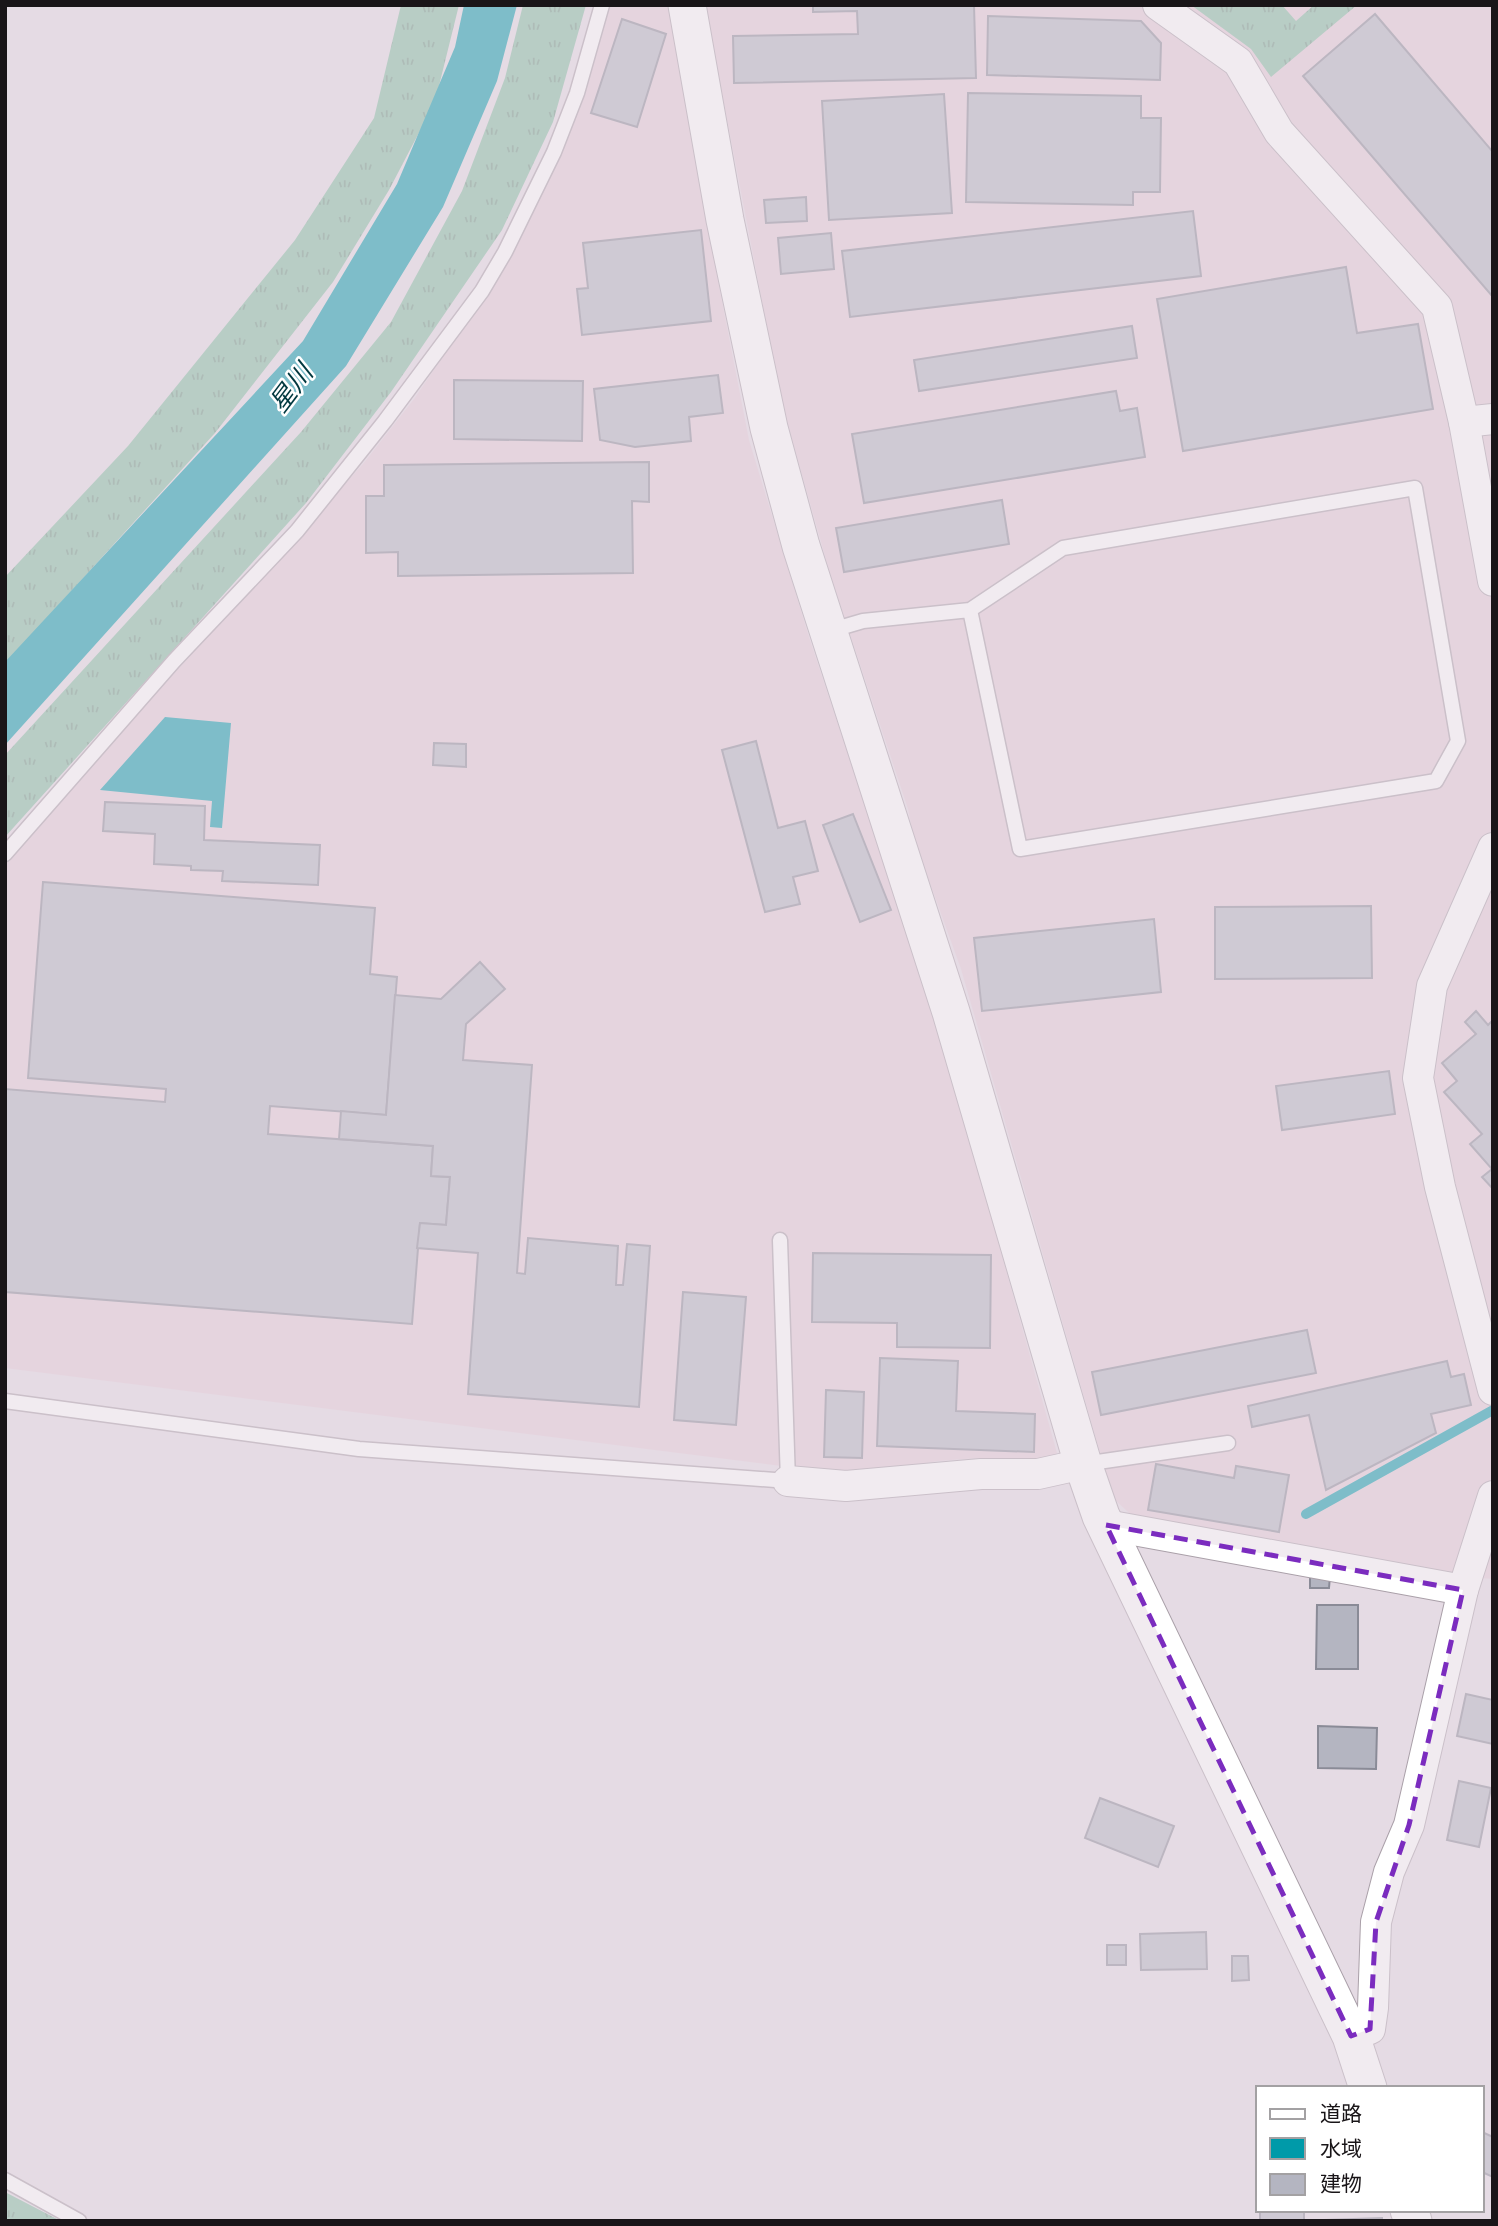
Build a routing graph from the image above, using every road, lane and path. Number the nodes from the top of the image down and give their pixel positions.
1 (602, 5) edge
2 (687, 5) edge
3 (1158, 5) edge
4 (1479, 421) edge
5 (1493, 581) edge
6 (970, 610) junction
7 (828, 631) junction
8 (1493, 848) edge
9 (5, 854) edge
10 (780, 1241) dead end
11 (1493, 1390) edge
12 (5, 1401) edge
13 (1228, 1443) dead end
14 (1083, 1464) junction
15 (788, 1481) junction
16 (1493, 1496) edge
17 (1106, 1525) junction
18 (1463, 1590) junction
19 (1351, 2036) junction
20 (1367, 2086) edge
21 (5, 2180) edge
22 (79, 2221) edge

1 - 9 lane
2 - 7 street
3 - 4 street
4 - 5 street
6 - 6 lane
6 - 7 lane
7 - 14 street
8 - 11 street
10 - 15 lane
12 - 15 lane
13 - 14 lane
14 - 15 street
14 - 17 street
16 - 18 street
17 - 18 street
17 - 19 street
18 - 19 street
19 - 20 street
21 - 22 lane

